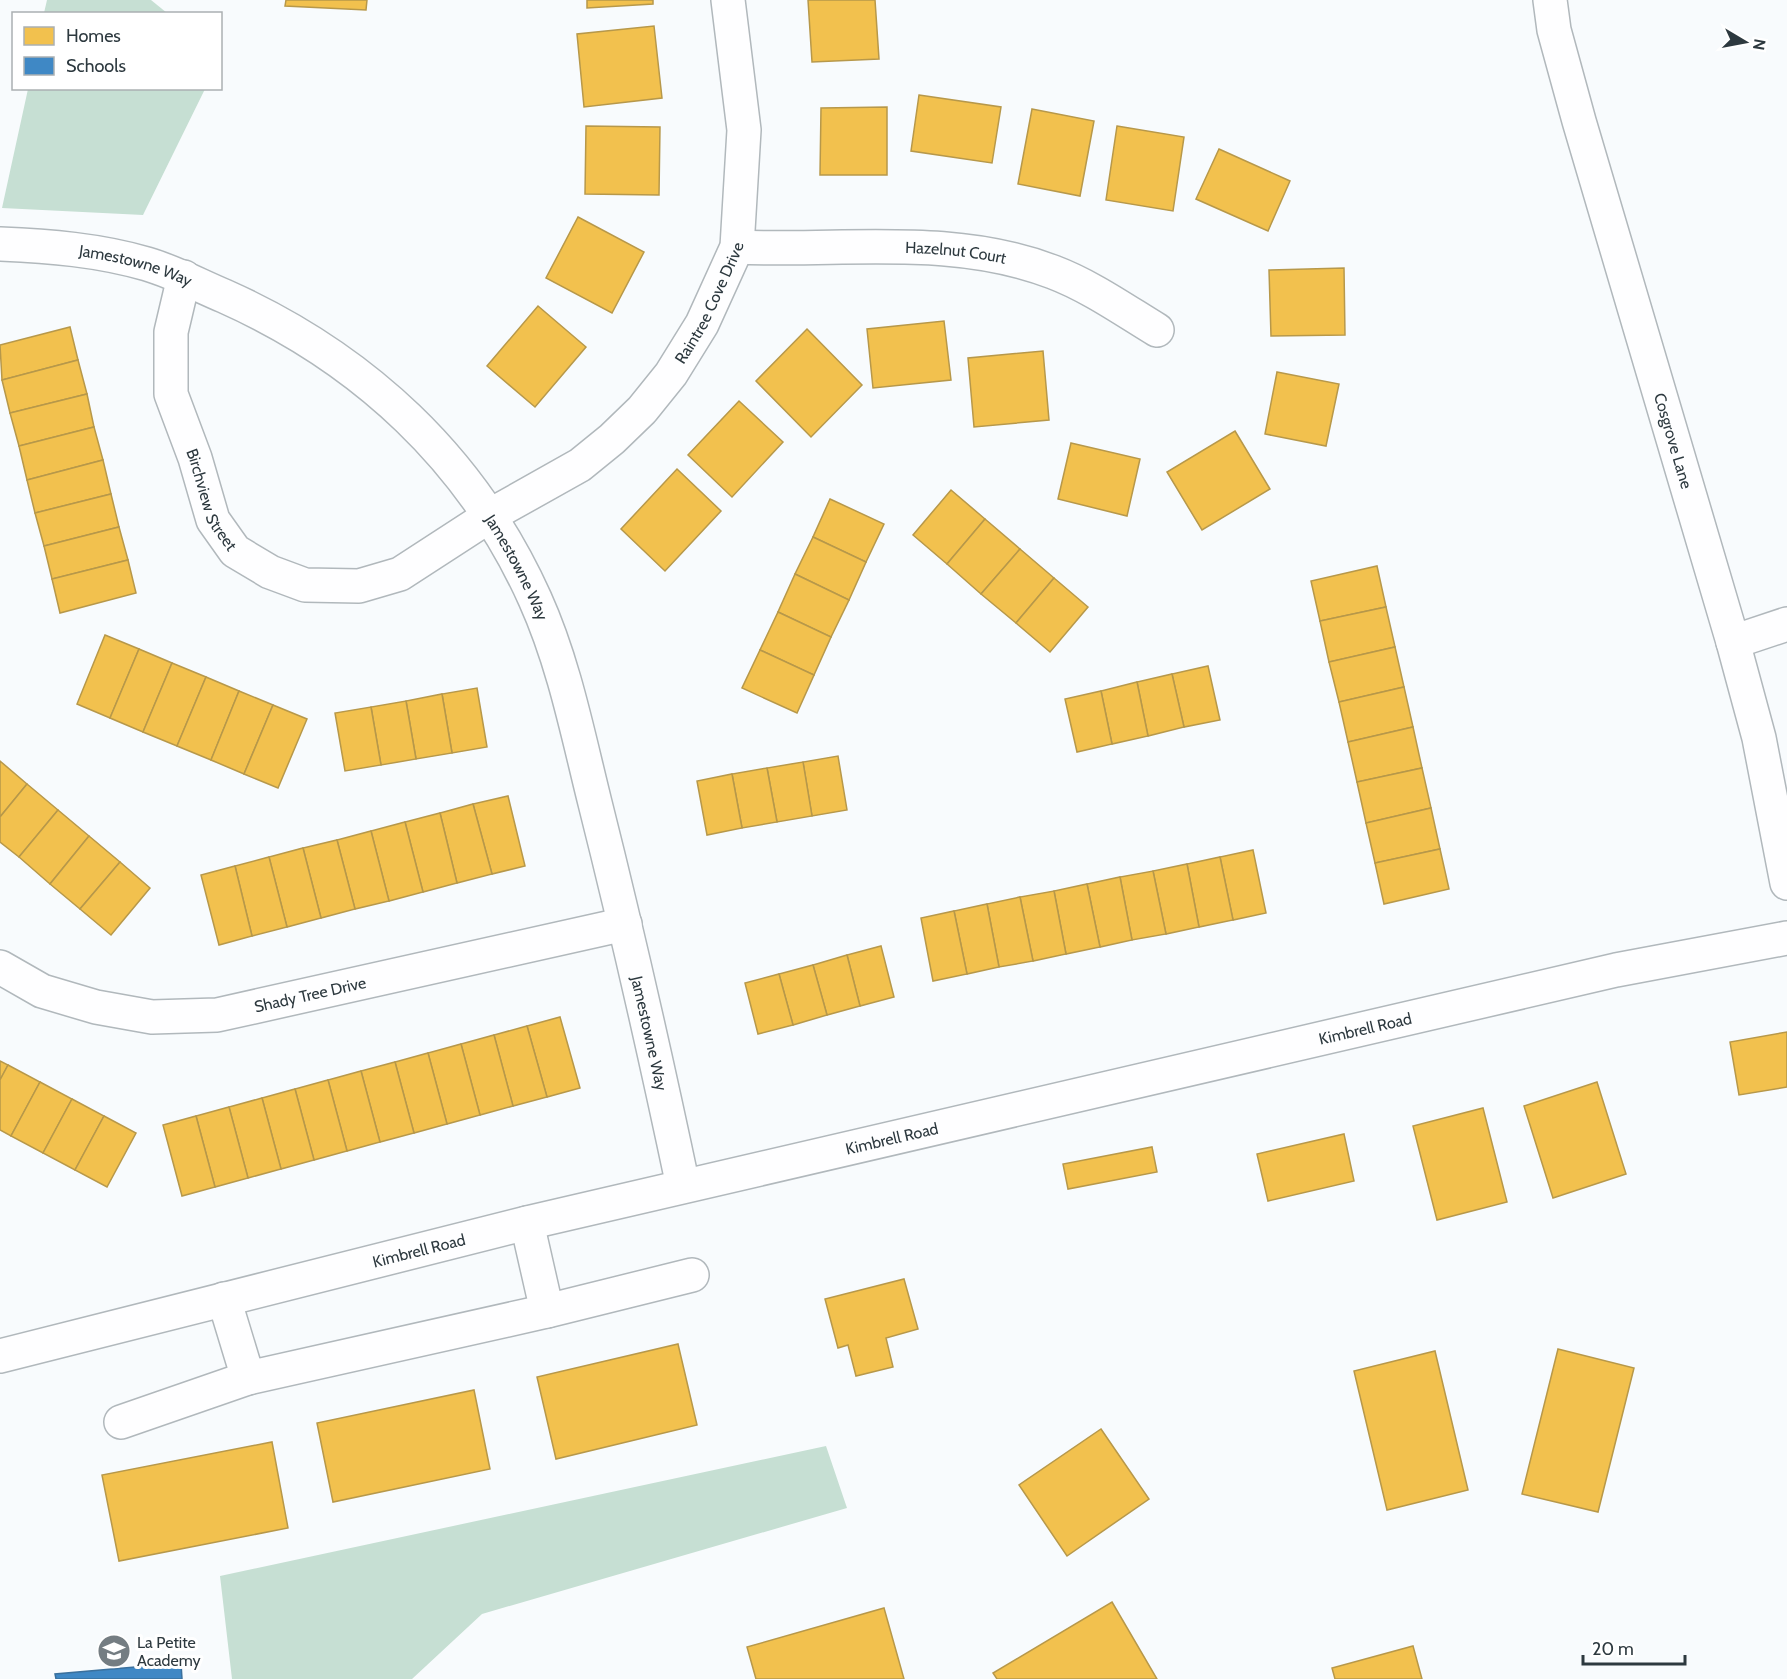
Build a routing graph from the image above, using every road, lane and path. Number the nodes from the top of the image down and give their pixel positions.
1 (728, 0) edge
2 (1550, 0) edge
3 (0, 244) edge
4 (737, 247) junction
5 (183, 277) junction
6 (1157, 330) dead end
7 (491, 515) junction
8 (1787, 624) edge
9 (1733, 642) junction
10 (1787, 883) edge
11 (625, 924) junction
12 (1787, 938) edge
13 (0, 967) edge
14 (683, 1186) junction
15 (527, 1222) junction
16 (692, 1275) dead end
17 (224, 1299) junction
18 (548, 1311) junction
19 (0, 1356) edge
20 (248, 1378) junction
21 (121, 1422) dead end

1 - 4 street, Raintree Cove Drive
2 - 9 street, Cosgrove Lane
3 - 5 street, Jamestowne Way
4 - 6 street, Hazelnut Court
4 - 7 street, Raintree Cove Drive
5 - 7 street, Jamestowne Way
5 - 7 street, Birchview Street
7 - 11 street, Jamestowne Way
8 - 9 street
9 - 10 street, Cosgrove Lane
11 - 13 street, Shady Tree Drive
11 - 14 street, Jamestowne Way
12 - 14 street, Kimbrell Road
14 - 15 street, Kimbrell Road
15 - 17 street, Kimbrell Road
15 - 18 street
16 - 18 street
17 - 19 street, Kimbrell Road
17 - 20 street
18 - 20 street
20 - 21 street

